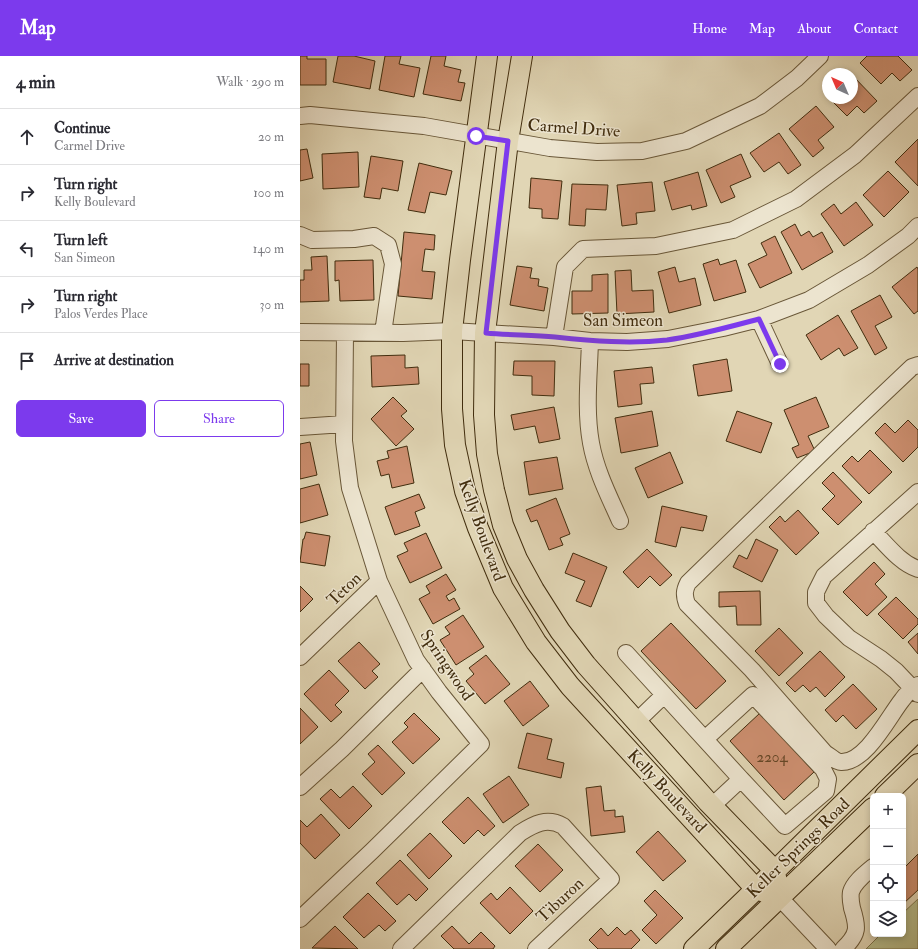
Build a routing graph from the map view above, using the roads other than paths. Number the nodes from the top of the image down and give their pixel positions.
1 (487, 56) edge
2 (522, 56) edge
3 (820, 56) edge
4 (918, 96) edge
5 (300, 116) edge
6 (476, 136) junction
7 (508, 141) junction
8 (918, 226) edge
9 (300, 235) edge
10 (759, 319) junction
11 (452, 331) junction
12 (300, 332) edge
13 (345, 333) junction
14 (383, 333) junction
15 (486, 333) junction
16 (554, 337) junction
17 (590, 341) junction
18 (780, 364) dead end
19 (918, 365) edge
20 (344, 424) junction
21 (300, 427) edge
22 (918, 492) edge
23 (620, 521) dead end
24 (873, 531) junction
25 (918, 569) edge
26 (379, 581) junction
27 (626, 653) dead end
28 (300, 657) edge
29 (423, 669) junction
30 (916, 689) edge
31 (664, 695) junction
32 (636, 722) junction
33 (918, 730) edge
34 (619, 738) junction
35 (705, 739) junction
36 (918, 764) edge
37 (741, 780) junction
38 (300, 787) edge
39 (826, 790) junction
40 (888, 793) edge
41 (712, 806) junction
42 (841, 806) junction
43 (870, 811) edge
44 (870, 870) edge
45 (775, 871) junction
46 (756, 889) junction
47 (779, 898) junction
48 (300, 919) edge
49 (401, 949) edge
50 (536, 949) edge
51 (694, 949) edge
52 (726, 949) edge
53 (828, 949) edge
54 (843, 949) edge

1 - 6 main road, Kelly Boulevard
2 - 7 main road, Kelly Boulevard
3 - 7 street, Carmel Drive
4 - 16 street
5 - 6 street, Carmel Drive
6 - 7 street, Carmel Drive
6 - 11 main road, Kelly Boulevard
7 - 15 main road, Kelly Boulevard
8 - 10 street, San Simeon
9 - 14 street
10 - 17 street, San Simeon
10 - 18 street
11 - 14 street, San Simeon
11 - 15 street, San Simeon
11 - 34 main road, Kelly Boulevard
12 - 13 street, San Simeon
13 - 14 street, San Simeon
13 - 20 street, Springwood
15 - 16 street, San Simeon
15 - 32 main road, Kelly Boulevard
16 - 17 street, San Simeon
17 - 23 street
19 - 30 street
20 - 21 street
20 - 26 street, Springwood
22 - 24 street
24 - 25 street
24 - 30 street
26 - 28 street, Teton
26 - 29 street, Springwood
27 - 31 street
29 - 38 street
29 - 48 street, Springwood
31 - 32 street
31 - 35 street
32 - 34 main road
32 - 41 main road, Kelly Boulevard
33 - 42 main road, Keller Springs Road
34 - 46 main road, Kelly Boulevard
35 - 37 street
35 - 39 street
36 - 40 main road
37 - 39 street
37 - 41 street
39 - 42 street
41 - 45 main road, Kelly Boulevard
42 - 45 main road, Keller Springs Road
43 - 47 main road, Keller Springs Road
44 - 54 street
45 - 46 main road, Keller Springs Road
45 - 47 main road
46 - 47 main road, Kelly Boulevard
46 - 51 main road, Keller Springs Road
47 - 52 main road, Keller Springs Road
47 - 53 street, Kelly Boulevard
49 - 50 street, Tiburon

